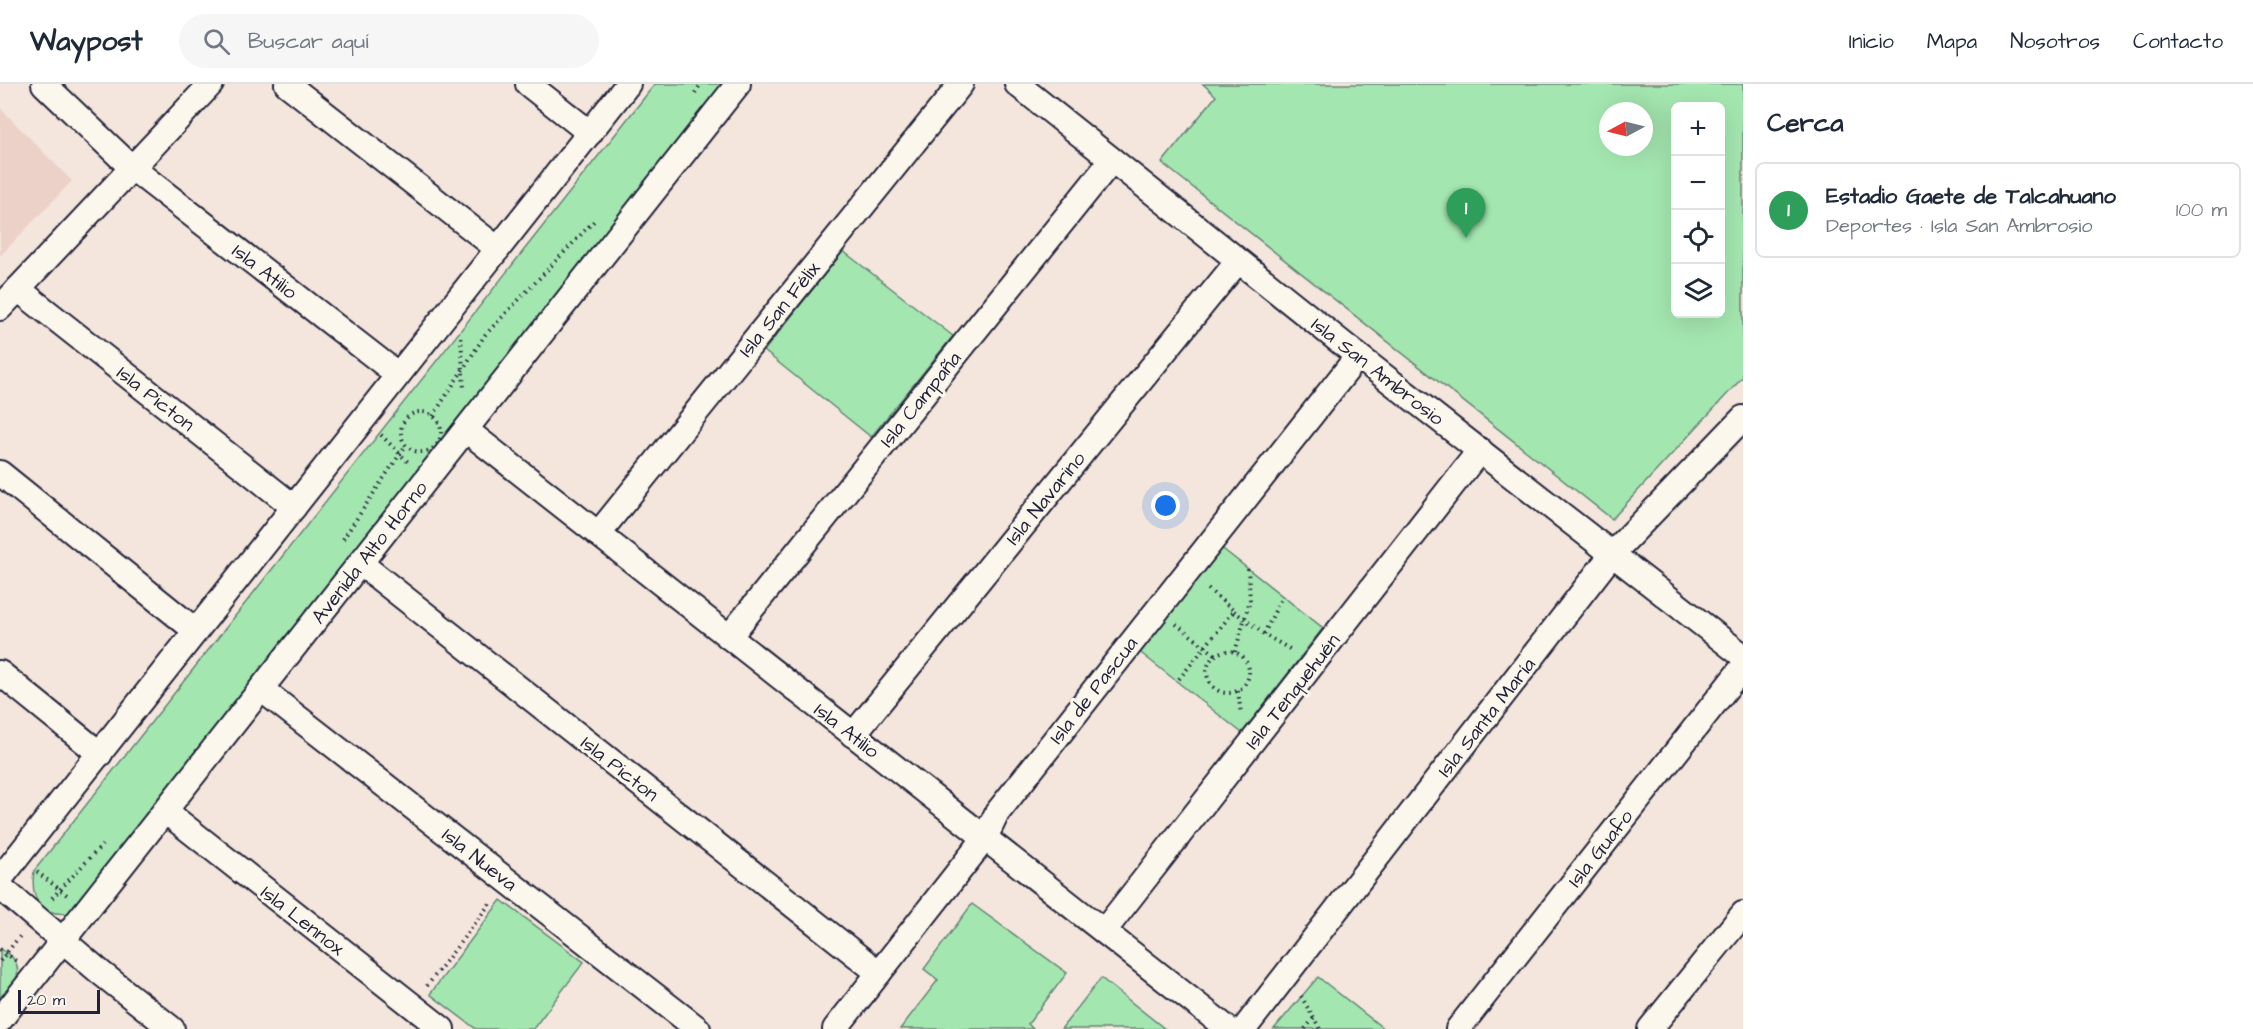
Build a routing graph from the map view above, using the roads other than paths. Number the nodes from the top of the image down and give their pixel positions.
1 (44, 84) edge
2 (211, 84) edge
3 (286, 84) edge
4 (528, 84) edge
5 (628, 84) edge
6 (738, 84) edge
7 (961, 84) edge
8 (1017, 84) edge
9 (590, 133) junction
10 (1112, 160) junction
11 (132, 168) junction
12 (498, 249) junction
13 (1238, 261) junction
14 (18, 289) junction
15 (0, 308) edge
16 (1358, 356) junction
17 (397, 374) junction
18 (1743, 418) edge
19 (466, 430) junction
20 (1480, 450) junction
21 (0, 473) edge
22 (294, 507) junction
23 (598, 534) junction
24 (1613, 553) junction
25 (360, 563) junction
26 (196, 632) junction
27 (729, 637) junction
28 (1743, 656) edge
29 (1743, 667) edge
30 (0, 673) edge
31 (261, 689) junction
32 (853, 735) junction
33 (99, 754) junction
34 (165, 811) junction
35 (985, 838) junction
36 (0, 879) edge
37 (0, 887) edge
38 (1743, 915) edge
39 (1104, 931) junction
40 (63, 941) junction
41 (879, 973) junction
42 (0, 1020) edge
43 (172, 1029) edge
44 (442, 1029) edge
45 (698, 1029) edge
46 (835, 1029) edge
47 (1228, 1029) edge
48 (1244, 1029) edge
49 (1458, 1029) edge
50 (1650, 1029) edge

1 - 11 street, Isla Atilio
2 - 11 street
3 - 12 street
4 - 9 street
5 - 9 street
6 - 19 street, Avenida Alto Horno
7 - 23 street, Isla San Félix
8 - 10 street, Isla San Ambrosio
9 - 12 street
10 - 13 street, Isla San Ambrosio
10 - 27 street, Isla Campaña
11 - 14 street
11 - 17 street, Isla Atilio
12 - 17 street
13 - 16 street, Isla San Ambrosio
13 - 32 street, Isla Navarino
14 - 15 street
14 - 22 street, Isla Picton
16 - 20 street, Isla San Ambrosio
16 - 35 street, Isla de Pascua
17 - 22 street
18 - 24 street, Isla Santa María
19 - 23 street, Isla Atilio
19 - 25 street, Avenida Alto Horno
20 - 24 street, Isla San Ambrosio
20 - 39 street, Isla Tenquehuén
21 - 26 street
22 - 26 street
23 - 27 street, Isla Atilio
24 - 28 street, Isla San Ambrosio
24 - 48 street, Isla Santa María
25 - 31 street, Avenida Alto Horno
25 - 41 street, Isla Picton
26 - 33 street
27 - 32 street, Isla Atilio
29 - 49 street, Isla Guafo
30 - 33 street
31 - 34 street, Avenida Alto Horno
31 - 45 street, Isla Nueva
32 - 35 street, Isla Atilio
33 - 36 street
34 - 40 street, Avenida Alto Horno
34 - 44 street, Isla Lennox
35 - 39 street, Isla Atilio
35 - 41 street, Isla de Pascua
37 - 40 street
38 - 50 street
39 - 47 street, Isla Atilio
40 - 42 street, Avenida Alto Horno
40 - 43 street
41 - 46 street, Isla de Pascua

